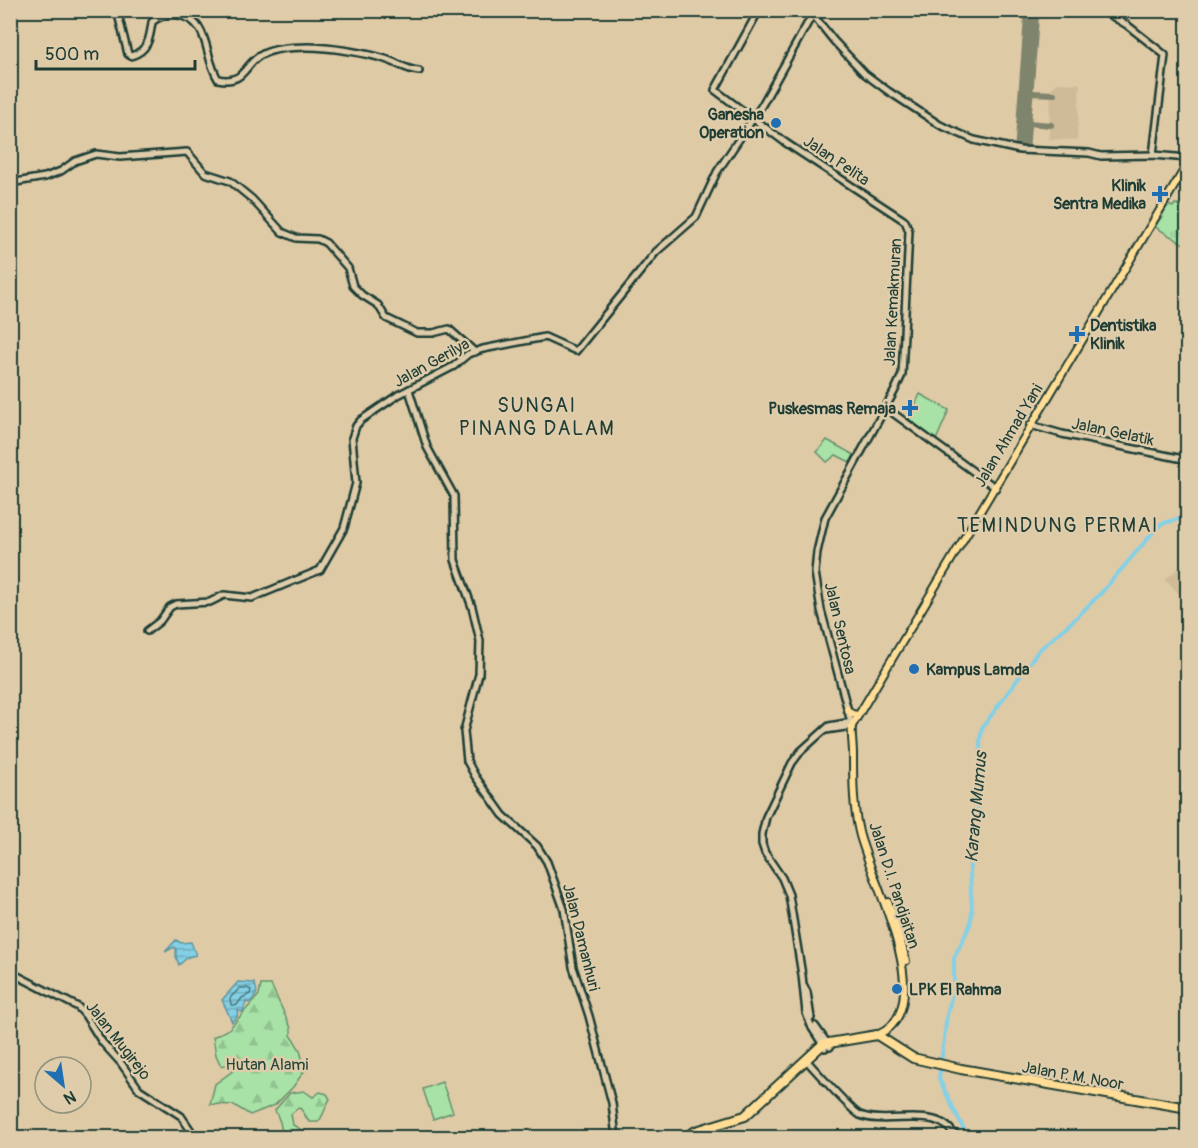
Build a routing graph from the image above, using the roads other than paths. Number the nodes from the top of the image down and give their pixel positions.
1 (117, 10) edge
2 (759, 10) edge
3 (1102, 10) edge
4 (812, 12) edge
5 (419, 71) dead end
6 (753, 120) junction
7 (1152, 155) junction
8 (1187, 160) edge
9 (1188, 170) edge
10 (10, 183) edge
11 (909, 231) joint
12 (1078, 347) junction
13 (475, 352) junction
14 (409, 390) junction
15 (886, 408) junction
16 (1032, 426) junction
17 (1188, 460) edge
18 (992, 488) junction
19 (147, 631) dead end
20 (847, 708) joint
21 (855, 721) junction
22 (10, 972) edge
23 (879, 1037) junction
24 (824, 1043) junction
25 (807, 1061) junction
26 (1188, 1106) edge
27 (694, 1134) edge
28 (196, 1137) edge
29 (616, 1137) edge
30 (684, 1137) edge
31 (956, 1137) edge

1 - 5 street
2 - 6 street, Jalan Pelita
3 - 7 street
4 - 6 street
4 - 7 street
6 - 11 street, Jalan Pelita
6 - 13 street, Jalan Gerilya
7 - 8 street
8 - 12 main road, Jalan Ahmad Yani
9 - 12 main road, Jalan Ahmad Yani
10 - 13 street
11 - 15 street, Jalan Kemakmuran
12 - 16 main road, Jalan Ahmad Yani
13 - 14 street, Jalan Gerilya
14 - 19 street, Jalan Gerilya
14 - 29 street, Jalan Damanhuri
15 - 18 street
15 - 20 street, Jalan Sentosa
16 - 17 street, Jalan Gelatik
16 - 18 main road, Jalan Ahmad Yani
18 - 21 main road, Jalan Ahmad Yani
20 - 21 main road
21 - 23 main road, Jalan D.I. Pandjaitan
21 - 24 street
22 - 28 street, Jalan Mugirejo
23 - 24 highway
23 - 26 highway, Jalan P. M. Noor
24 - 25 highway
24 - 27 highway
25 - 27 highway
25 - 31 street
27 - 30 highway

